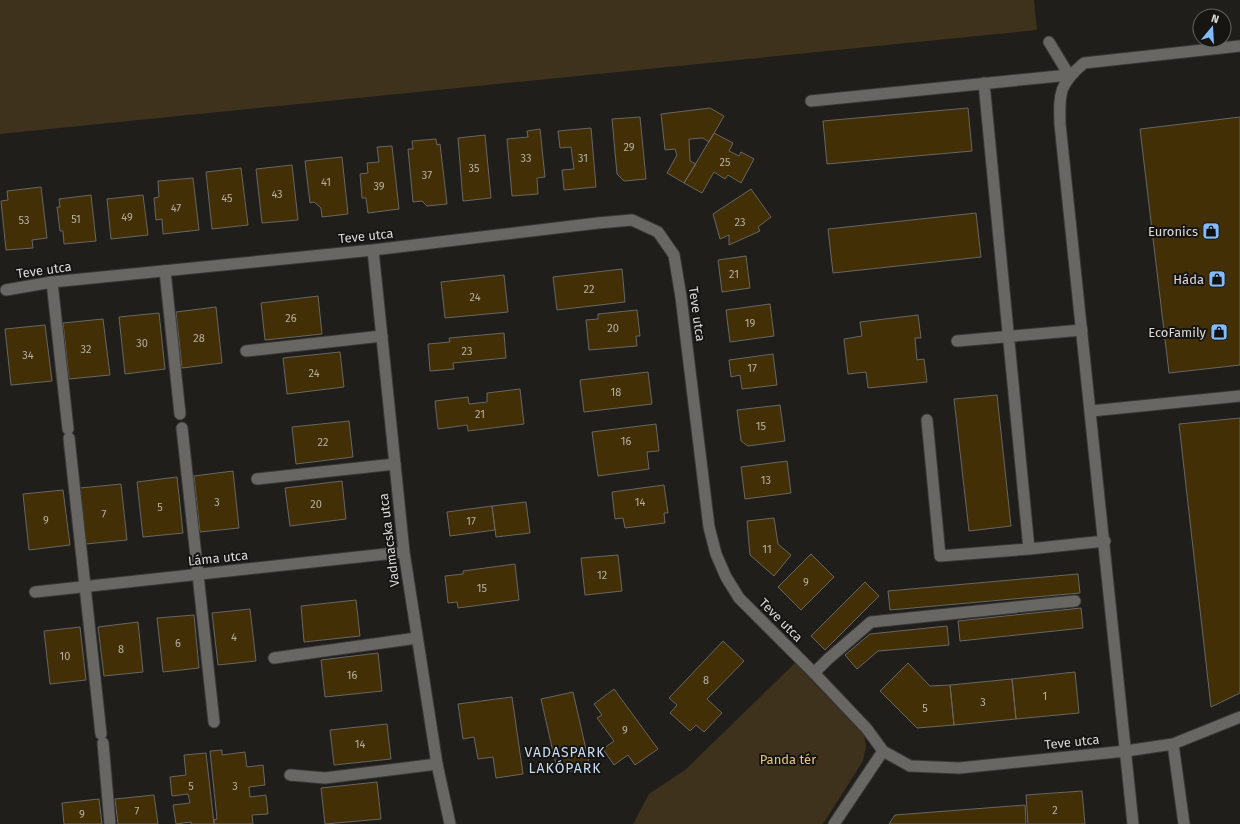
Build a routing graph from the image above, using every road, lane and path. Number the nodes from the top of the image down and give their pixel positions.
1 (1049, 42) dead end
2 (1240, 46) edge
3 (1069, 75) junction
4 (984, 83) junction
5 (811, 101) dead end
6 (374, 250) junction
7 (165, 271) junction
8 (52, 282) junction
9 (6, 290) dead end
10 (1082, 330) junction
11 (382, 336) junction
12 (1009, 336) junction
13 (957, 341) dead end
14 (246, 351) dead end
15 (1240, 396) edge
16 (1091, 411) junction
17 (180, 414) dead end
18 (927, 420) dead end
19 (182, 428) dead end
20 (395, 464) junction
21 (257, 479) dead end
22 (1104, 541) junction
23 (1029, 549) junction
24 (404, 552) junction
25 (198, 575) junction
26 (85, 587) junction
27 (36, 592) dead end
28 (1075, 601) dead end
29 (417, 638) junction
30 (274, 658) dead end
31 (814, 673) junction
32 (1240, 717) edge
33 (214, 722) dead end
34 (1174, 744) junction
35 (883, 750) junction
36 (1126, 751) junction
37 (437, 764) junction
38 (290, 775) dead end
39 (110, 824) edge
40 (450, 824) edge
41 (834, 824) edge
42 (1134, 824) edge
43 (1184, 824) edge

1 - 3 street
2 - 3 street
3 - 4 street
3 - 10 street
4 - 5 street
4 - 12 street
6 - 7 street, Teve utca
6 - 11 street, Vadmacska utca
6 - 31 street, Teve utca
7 - 8 street, Teve utca
7 - 17 street
8 - 9 street, Teve utca
8 - 26 street
10 - 12 street
10 - 16 street
11 - 14 street
11 - 20 street, Vadmacska utca
12 - 13 street
12 - 23 street
15 - 16 street
16 - 22 street
18 - 23 street
19 - 25 street
20 - 21 street
20 - 24 street, Vadmacska utca
22 - 23 street
22 - 36 street
24 - 25 street, Láma utca
24 - 29 street, Vadmacska utca
25 - 26 street, Láma utca
25 - 33 street
26 - 27 street, Láma utca
26 - 39 street
28 - 31 street
29 - 30 street
29 - 37 street, Vadmacska utca
31 - 35 street, Teve utca
32 - 34 street, Teve utca
34 - 36 street, Teve utca
34 - 43 street
35 - 36 street, Teve utca
35 - 41 street
36 - 42 street
37 - 38 street
37 - 40 street, Vadmacska utca

